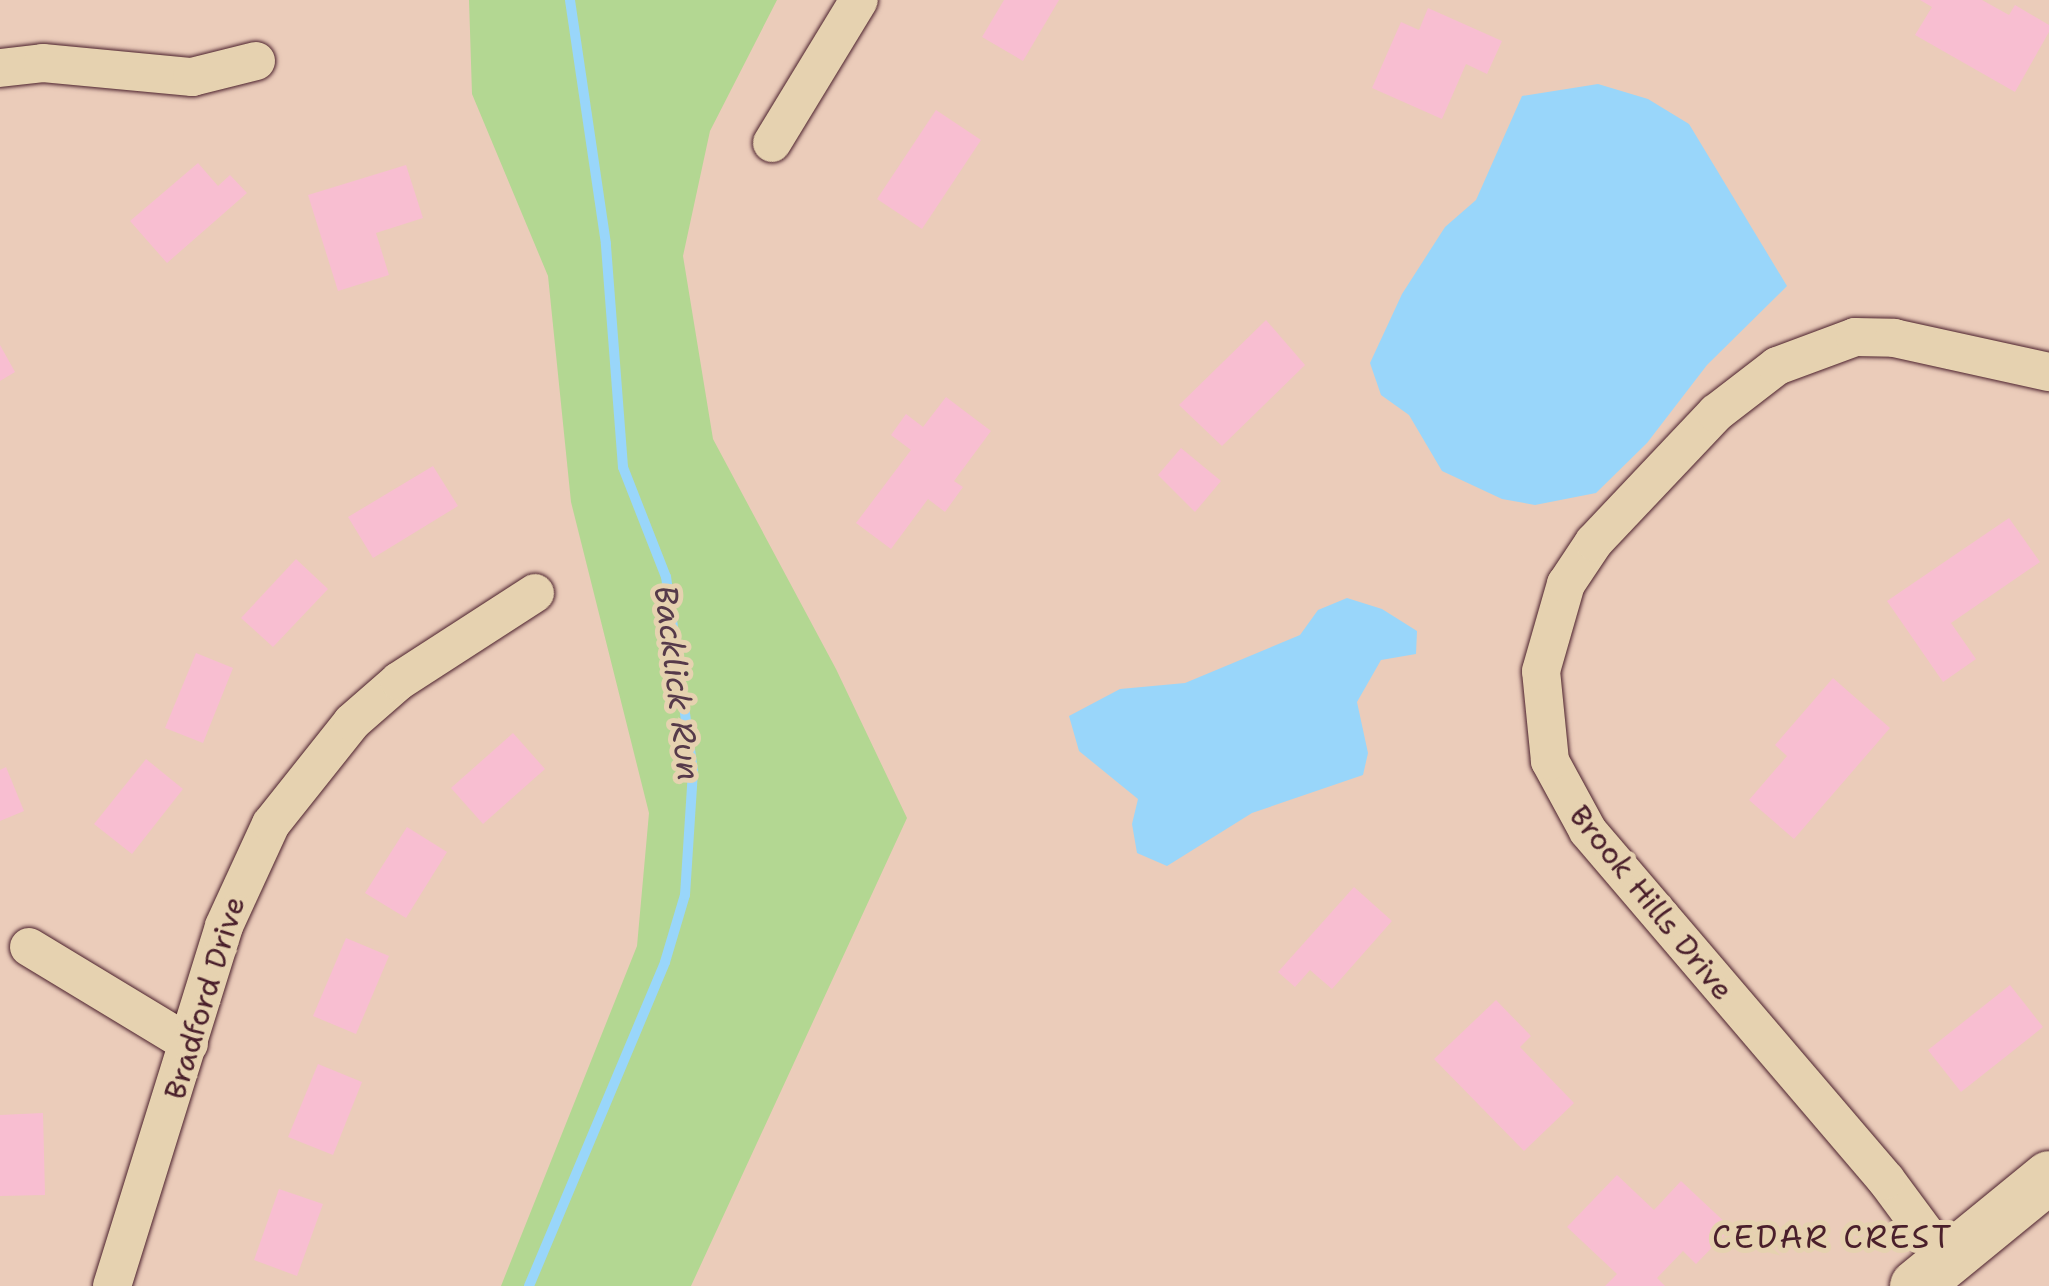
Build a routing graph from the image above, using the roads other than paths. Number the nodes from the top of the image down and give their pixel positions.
1 (859, 0) edge
2 (256, 61) dead end
3 (0, 68) edge
4 (772, 143) dead end
5 (2049, 372) edge
6 (536, 593) dead end
7 (29, 947) dead end
8 (189, 1044) junction
9 (2049, 1178) edge
10 (1931, 1274) edge
11 (112, 1286) edge

1 - 4 street
2 - 3 street
5 - 10 street, Brook Hills Drive
6 - 8 street, Bradford Drive
7 - 8 street
8 - 11 street, Bradford Drive
9 - 10 main road

